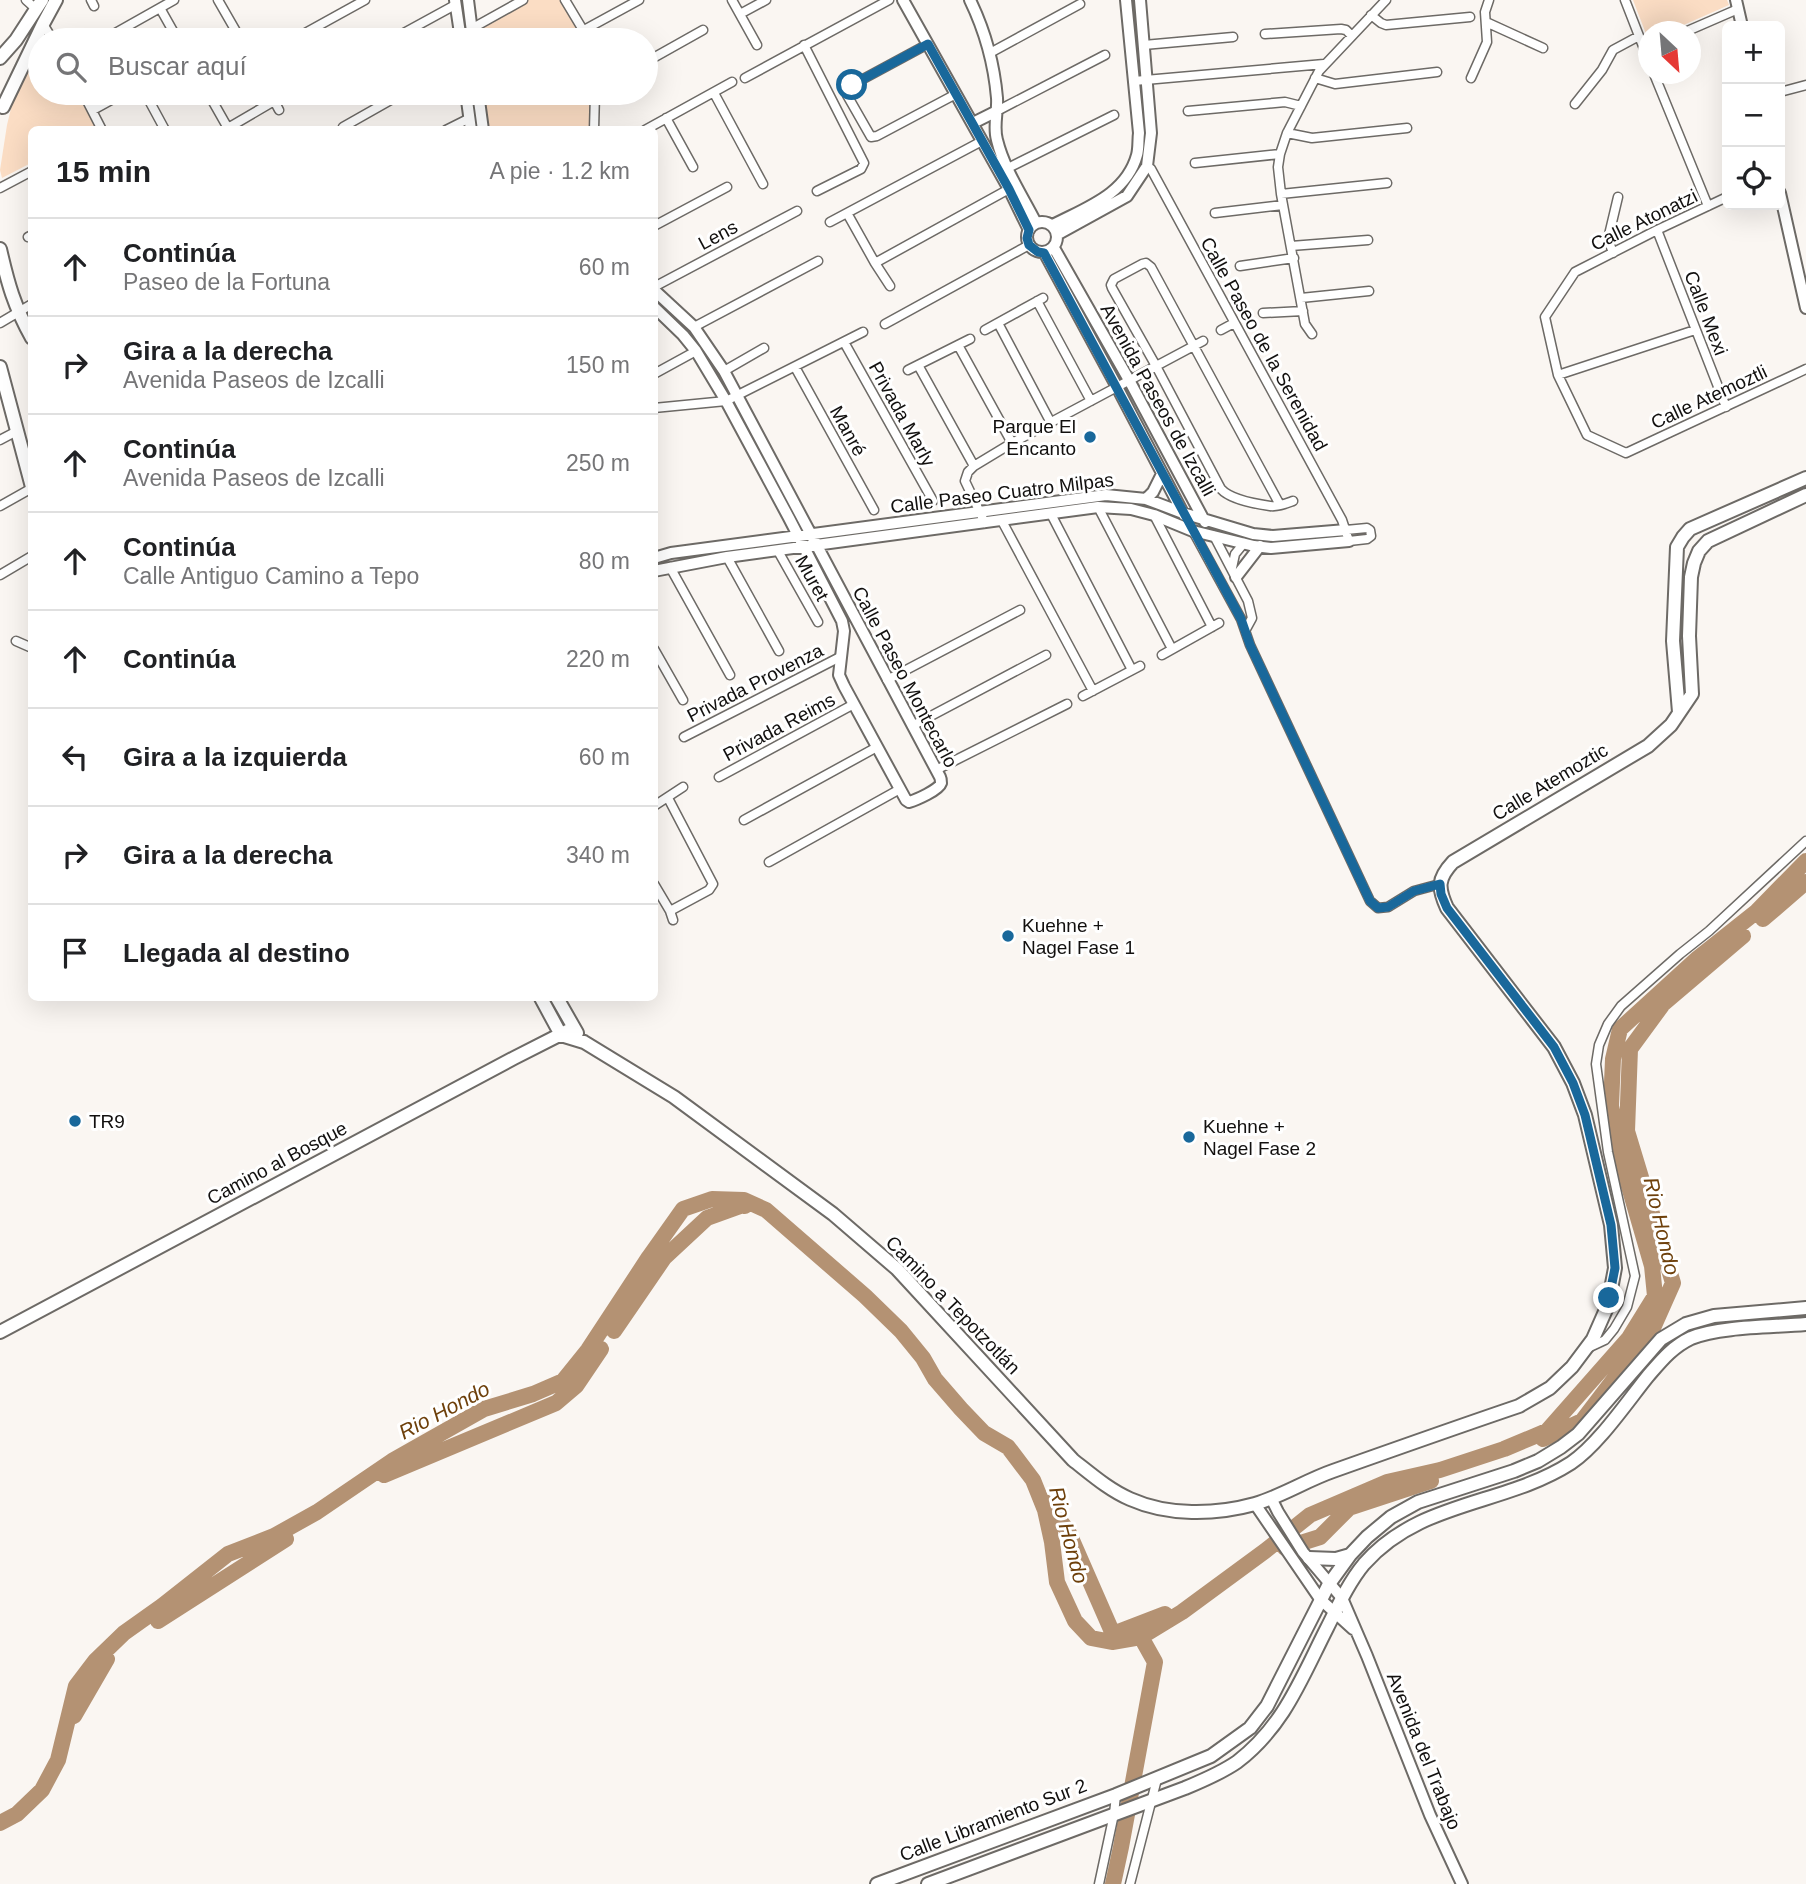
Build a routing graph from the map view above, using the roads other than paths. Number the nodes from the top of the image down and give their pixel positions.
1 (57, 0) edge
2 (174, 0) edge
3 (218, 0) edge
4 (365, 0) edge
5 (468, 0) edge
6 (523, 0) edge
7 (565, 0) edge
8 (639, 0) edge
9 (732, 0) edge
10 (766, 0) edge
11 (889, 0) edge
12 (903, 0) edge
13 (970, 0) edge
14 (1126, 0) edge
15 (1140, 0) edge
16 (1386, 0) edge
17 (1489, 0) edge
18 (1625, 0) edge
19 (35, 3) edge
20 (455, 3) edge
21 (1080, 4) dead end
22 (1737, 4) edge
23 (160, 8) junction
24 (740, 14) junction
25 (1371, 15) junction
26 (1470, 17) dead end
27 (1486, 22) junction
28 (1701, 23) edge
29 (43, 24) junction
30 (41, 28) edge
31 (46, 28) edge
32 (124, 28) edge
33 (171, 28) edge
34 (234, 28) edge
35 (314, 28) edge
36 (412, 28) edge
37 (459, 28) edge
38 (471, 28) edge
39 (482, 28) edge
40 (583, 28) edge
41 (588, 28) edge
42 (703, 30) dead end
43 (1638, 33) edge
44 (1265, 34) dead end
45 (1352, 36) junction
46 (1233, 37) dead end
47 (1638, 37) edge
48 (928, 44) junction
49 (757, 45) dead end
50 (804, 45) junction
51 (1143, 45) junction
52 (1544, 48) dead end
53 (3, 53) edge
54 (28, 53) edge
55 (990, 53) junction
56 (658, 55) edge
57 (1105, 55) dead end
58 (1324, 64) junction
59 (1437, 72) dead end
60 (745, 78) dead end
61 (1315, 78) junction
62 (1471, 78) dead end
63 (1146, 79) junction
64 (1134, 81) junction
65 (732, 82) dead end
66 (1658, 84) edge
67 (1806, 85) edge
68 (1785, 91) edge
69 (713, 93) junction
70 (956, 94) junction
71 (1575, 104) dead end
72 (90, 105) edge
73 (102, 105) edge
74 (152, 105) edge
75 (215, 105) edge
76 (267, 105) edge
77 (276, 105) edge
78 (382, 105) edge
79 (467, 105) edge
80 (480, 105) edge
81 (595, 105) edge
82 (1, 106) edge
83 (1301, 106) junction
84 (93, 110) junction
85 (279, 110) dead end
86 (997, 111) junction
87 (1188, 111) dead end
88 (1114, 115) dead end
89 (666, 118) junction
90 (469, 124) edge
91 (973, 124) junction
92 (100, 126) edge
93 (164, 126) edge
94 (226, 126) edge
95 (233, 126) edge
96 (345, 126) edge
97 (483, 126) edge
98 (594, 126) edge
99 (652, 126) edge
100 (1407, 128) dead end
101 (1287, 133) junction
102 (982, 141) junction
103 (1280, 154) junction
104 (1195, 163) dead end
105 (1147, 166) junction
106 (693, 167) dead end
107 (1008, 168) junction
108 (28, 173) edge
109 (1387, 183) dead end
110 (763, 184) dead end
111 (727, 187) dead end
112 (0, 188) edge
113 (1009, 189) junction
114 (817, 191) dead end
115 (1281, 194) junction
116 (1618, 197) dead end
117 (1722, 199) edge
118 (1283, 205) junction
119 (1708, 206) junction
120 (1784, 210) edge
121 (797, 211) dead end
122 (847, 213) junction
123 (1215, 213) dead end
124 (830, 222) dead end
125 (658, 224) edge
126 (1032, 226) junction
127 (1055, 229) junction
128 (1657, 230) junction
129 (1368, 240) dead end
130 (1029, 245) junction
131 (1291, 246) junction
132 (0, 249) edge
133 (1049, 250) junction
134 (1613, 253) junction
135 (1294, 258) junction
136 (818, 261) dead end
137 (874, 263) junction
138 (1240, 266) dead end
139 (658, 286) edge
140 (890, 286) dead end
141 (1369, 291) dead end
142 (658, 292) edge
143 (1301, 299) junction
144 (28, 306) edge
145 (1806, 308) edge
146 (1303, 311) junction
147 (18, 312) junction
148 (658, 312) edge
149 (1263, 313) dead end
150 (0, 323) edge
151 (998, 323) junction
152 (1234, 323) junction
153 (885, 324) dead end
154 (694, 327) junction
155 (985, 330) dead end
156 (1222, 330) dead end
157 (1695, 330) junction
158 (28, 331) edge
159 (863, 332) dead end
160 (1312, 334) dead end
161 (970, 339) dead end
162 (844, 342) junction
163 (1199, 343) junction
164 (958, 345) junction
165 (764, 348) dead end
166 (695, 351) junction
167 (918, 365) junction
168 (1156, 366) junction
169 (795, 367) junction
170 (1806, 369) edge
171 (908, 370) dead end
172 (1, 371) edge
173 (658, 371) edge
174 (724, 371) junction
175 (1558, 375) junction
176 (1129, 380) junction
177 (1117, 387) junction
178 (737, 395) junction
179 (726, 401) junction
180 (1091, 401) junction
181 (1726, 407) junction
182 (658, 408) edge
183 (1051, 422) junction
184 (17, 431) junction
185 (0, 440) edge
186 (1012, 443) junction
187 (974, 466) junction
188 (28, 472) edge
189 (1162, 474) junction
190 (1806, 478) edge
191 (28, 489) edge
192 (1806, 495) edge
193 (1146, 499) junction
194 (933, 501) dead end
195 (1293, 501) dead end
196 (0, 506) edge
197 (1280, 506) junction
198 (1098, 507) junction
199 (874, 510) dead end
200 (979, 512) junction
201 (1183, 513) junction
202 (1051, 514) junction
203 (1154, 515) junction
204 (1204, 519) junction
205 (1002, 521) junction
206 (985, 523) junction
207 (1193, 531) junction
208 (811, 534) junction
209 (1347, 535) junction
210 (798, 536) junction
211 (1214, 536) junction
212 (1244, 543) junction
213 (817, 546) junction
214 (1260, 546) junction
215 (804, 547) junction
216 (778, 551) junction
217 (727, 557) junction
218 (28, 558) edge
219 (658, 564) edge
220 (658, 566) edge
221 (670, 567) junction
222 (1234, 572) junction
223 (0, 575) edge
224 (1020, 610) dead end
225 (818, 622) dead end
226 (1246, 629) junction
227 (16, 641) dead end
228 (28, 644) edge
229 (1172, 649) junction
230 (779, 651) dead end
231 (1046, 655) dead end
232 (1162, 655) dead end
233 (658, 656) edge
234 (841, 657) junction
235 (730, 675) dead end
236 (887, 680) junction
237 (1093, 691) junction
238 (1083, 696) dead end
239 (683, 700) dead end
240 (854, 704) junction
241 (1068, 705) dead end
242 (1679, 712) junction
243 (912, 726) junction
244 (684, 737) dead end
245 (877, 747) junction
246 (936, 770) junction
247 (719, 777) dead end
248 (683, 787) dead end
249 (900, 789) junction
250 (668, 798) junction
251 (658, 804) edge
252 (744, 820) dead end
253 (1806, 841) edge
254 (769, 862) dead end
255 (1440, 884) junction
256 (658, 891) edge
257 (670, 911) junction
258 (673, 920) dead end
259 (543, 1001) edge
260 (559, 1001) edge
261 (573, 1028) junction
262 (561, 1035) junction
263 (584, 1042) junction
264 (1806, 1308) edge
265 (1806, 1324) edge
266 (0, 1332) edge
267 (1586, 1349) junction
268 (1271, 1498) junction
269 (1255, 1504) junction
270 (1350, 1555) junction
271 (1302, 1557) junction
272 (1329, 1584) junction
273 (1342, 1598) junction
274 (1320, 1599) junction
275 (1335, 1612) junction
276 (1355, 1631) junction
277 (1153, 1780) junction
278 (1119, 1794) junction
279 (1148, 1802) junction
280 (1118, 1813) junction
281 (964, 1852) junction
282 (939, 1861) junction
283 (970, 1868) junction
284 (945, 1878) junction
285 (877, 1884) edge
286 (928, 1884) edge
287 (1098, 1884) edge
288 (1129, 1884) edge
289 (1462, 1884) edge

1 - 29 main road
2 - 23 street
3 - 34 street
4 - 35 street
5 - 38 street
6 - 39 street
7 - 40 street
8 - 41 street
9 - 24 street
10 - 24 street
11 - 50 street
12 - 48 street
13 - 55 street
14 - 64 street
15 - 51 street
16 - 25 street
17 - 27 street
18 - 43 street
19 - 53 main road
20 - 36 street
20 - 37 street
21 - 55 street
22 - 28 street
23 - 32 street
23 - 33 street
24 - 49 street
25 - 26 street
25 - 45 street
27 - 52 street
27 - 62 street
29 - 30 main road
29 - 31 street
42 - 56 street
44 - 45 street
45 - 58 street
46 - 51 street
47 - 71 street
48 - 70 street
48 - 70 street
50 - 60 street
50 - 114 street
51 - 63 street
54 - 82 main road
55 - 86 street
57 - 86 street
58 - 61 street
58 - 63 street
59 - 61 street
61 - 83 street
63 - 64 street
63 - 105 street
64 - 127 street
65 - 69 street
66 - 119 street
67 - 68 street
69 - 89 street
69 - 110 street
70 - 91 street
72 - 84 street
73 - 84 street
74 - 93 street
75 - 94 street
76 - 95 street
77 - 85 street
78 - 96 street
79 - 90 street
80 - 97 street
81 - 98 street
83 - 87 street
83 - 101 street
84 - 92 street
86 - 91 street
86 - 107 street
88 - 107 street
89 - 99 street
89 - 106 street
91 - 102 street
100 - 101 street
101 - 103 street
102 - 113 street
102 - 122 street
103 - 104 street
103 - 115 street
105 - 127 street
105 - 152 street, Calle Paseo de la Serenidad
107 - 126 street
108 - 112 street
109 - 115 street
111 - 125 street
113 - 126 street
113 - 137 street
115 - 118 street
116 - 134 street
117 - 119 street, Calle Atonatzi
118 - 123 street
118 - 131 street
119 - 128 street, Calle Atonatzi
120 - 145 street
121 - 139 street, Lens
122 - 124 street
122 - 137 street
126 - 127 street
126 - 130 street
127 - 133 street
128 - 134 street, Calle Atonatzi
128 - 157 street, Calle Mexi
129 - 131 street
130 - 133 street
130 - 153 street
131 - 135 street
132 - 147 main road
133 - 176 street, Avenida Paseos de Izcalli
133 - 177 street, Avenida Paseos de Izcalli
134 - 175 street, Calle Atonatzi
135 - 138 street
135 - 143 street
136 - 154 street
137 - 140 street
141 - 143 street
142 - 154 street, Calle Paseo Montecarlo
143 - 146 street
144 - 147 street
146 - 149 street
146 - 160 street
147 - 150 street
147 - 158 main road
148 - 166 street, Calle Paseo Montecarlo
151 - 155 street
151 - 180 street
151 - 183 street
152 - 156 street
152 - 209 street, Calle Paseo de la Serenidad
154 - 174 street, Calle Paseo Montecarlo
157 - 175 street
157 - 181 street, Calle Mexi
159 - 162 street
161 - 164 street
162 - 169 street
162 - 194 street, Privada Marly
163 - 168 street
163 - 168 street
163 - 197 street
164 - 167 street
164 - 186 street
165 - 174 street
166 - 173 street
166 - 179 street, Calle Paseo Montecarlo
167 - 171 street
167 - 187 street
168 - 176 street
168 - 197 street
169 - 178 street
169 - 199 street, Manré
170 - 181 street, Calle Atemoztli
172 - 184 main road
174 - 178 street, Calle Paseo Montecarlo
175 - 181 street, Calle Atemoztli
176 - 177 street
176 - 204 street, Avenida Paseos de Izcalli
177 - 180 street
177 - 189 street, Avenida Paseos de Izcalli
178 - 179 street
178 - 208 street, Calle Paseo Montecarlo
179 - 182 street
179 - 210 street, Calle Paseo Montecarlo
180 - 183 street
183 - 186 street
184 - 185 street
184 - 188 main road
186 - 187 street
187 - 200 street
189 - 193 street
189 - 201 street, Avenida Paseos de Izcalli
190 - 242 main road
191 - 196 street
192 - 242 main road, Calle Atemoztic
193 - 200 street, Calle Paseo Cuatro Milpas
193 - 201 street, Calle Paseo Cuatro Milpas
195 - 197 street
198 - 202 street, Calle Paseo Cuatro Milpas
198 - 203 street, Calle Paseo Cuatro Milpas
198 - 229 street
200 - 206 street
200 - 208 street, Calle Paseo Cuatro Milpas
201 - 204 street, Calle Paseo Cuatro Milpas
201 - 207 street, Avenida Paseos de Izcalli
202 - 205 street, Calle Paseo Cuatro Milpas
202 - 237 street
203 - 207 street, Calle Paseo Cuatro Milpas
203 - 229 street
204 - 209 street, Calle Paseo Cuatro Milpas
204 - 211 street, Avenida Paseos de Izcalli
205 - 206 street, Calle Paseo Cuatro Milpas
205 - 237 street
206 - 213 street, Calle Paseo Cuatro Milpas
207 - 211 street, Calle Paseo Cuatro Milpas
207 - 226 street
208 - 210 street, Calle Paseo Cuatro Milpas
208 - 213 street, Calle Paseo Montecarlo
209 - 214 street, Calle Paseo Cuatro Milpas
210 - 215 street, Calle Paseo Montecarlo
210 - 219 street, Calle Paseo Cuatro Milpas
211 - 212 street, Calle Paseo Cuatro Milpas
211 - 222 street, Avenida Paseos de Izcalli
212 - 214 street, Calle Paseo Cuatro Milpas
212 - 222 street
213 - 215 street, Calle Paseo Cuatro Milpas
213 - 236 street, Calle Paseo Montecarlo
214 - 222 street
215 - 216 street, Calle Paseo Cuatro Milpas
215 - 234 street, Calle Paseo Montecarlo
216 - 217 street, Calle Paseo Cuatro Milpas
216 - 225 street, Muret
217 - 221 street, Calle Paseo Cuatro Milpas
217 - 230 street
218 - 223 street
220 - 221 street, Calle Paseo Cuatro Milpas
221 - 235 street
222 - 226 street, Avenida Paseos de Izcalli
224 - 236 street
226 - 255 street
227 - 228 street
229 - 232 street
231 - 243 street
233 - 239 street
234 - 240 street, Calle Paseo Montecarlo
234 - 244 street, Privada Provenza
236 - 243 street, Calle Paseo Montecarlo
237 - 238 street
240 - 245 street, Calle Paseo Montecarlo
240 - 247 street, Privada Reims
241 - 246 street
242 - 255 main road, Calle Atemoztic
243 - 246 street, Calle Paseo Montecarlo
245 - 249 street, Calle Paseo Montecarlo
245 - 252 street
246 - 249 street, Calle Paseo Montecarlo
248 - 250 street
249 - 254 street
250 - 251 street
250 - 257 street
253 - 267 street
255 - 267 main road, Camino a Tepotzotlán
256 - 257 street
257 - 258 street
259 - 262 main road
260 - 261 main road, Camino a Tepotzotlán
261 - 262 main road, Camino al Bosque
261 - 263 main road, Camino a Tepotzotlán
262 - 263 main road, Camino a Tepotzotlán
262 - 266 main road, Camino al Bosque
263 - 269 main road, Camino a Tepotzotlán
264 - 270 main road, Calle Libramiento Sur 2
265 - 273 main road, Calle Libramiento Sur 2
267 - 268 main road, Camino a Tepotzotlán
268 - 269 main road, Camino a Tepotzotlán
268 - 271 street, Avenida del Trabajo
269 - 271 street, Avenida del Trabajo
270 - 271 main road
270 - 272 main road, Calle Libramiento Sur 2
271 - 272 street, Avenida del Trabajo
271 - 274 street, Avenida del Trabajo
272 - 273 street, Avenida del Trabajo
272 - 274 main road, Calle Libramiento Sur 2
273 - 275 main road, Calle Libramiento Sur 2
273 - 276 street, Avenida del Trabajo
274 - 275 street, Avenida del Trabajo
274 - 277 main road, Calle Libramiento Sur 2
275 - 276 street, Avenida del Trabajo
275 - 279 main road, Calle Libramiento Sur 2
276 - 289 street, Avenida del Trabajo
277 - 278 main road, Calle Libramiento Sur 2
277 - 279 street
278 - 280 street
278 - 281 main road, Calle Libramiento Sur 2
279 - 280 main road, Calle Libramiento Sur 2
279 - 288 street
280 - 283 main road, Calle Libramiento Sur 2
280 - 287 street
281 - 282 main road, Calle Libramiento Sur 2
281 - 283 main road
282 - 284 main road
282 - 285 main road, Calle Libramiento Sur 2
283 - 284 main road, Calle Libramiento Sur 2
284 - 286 main road, Calle Libramiento Sur 2

